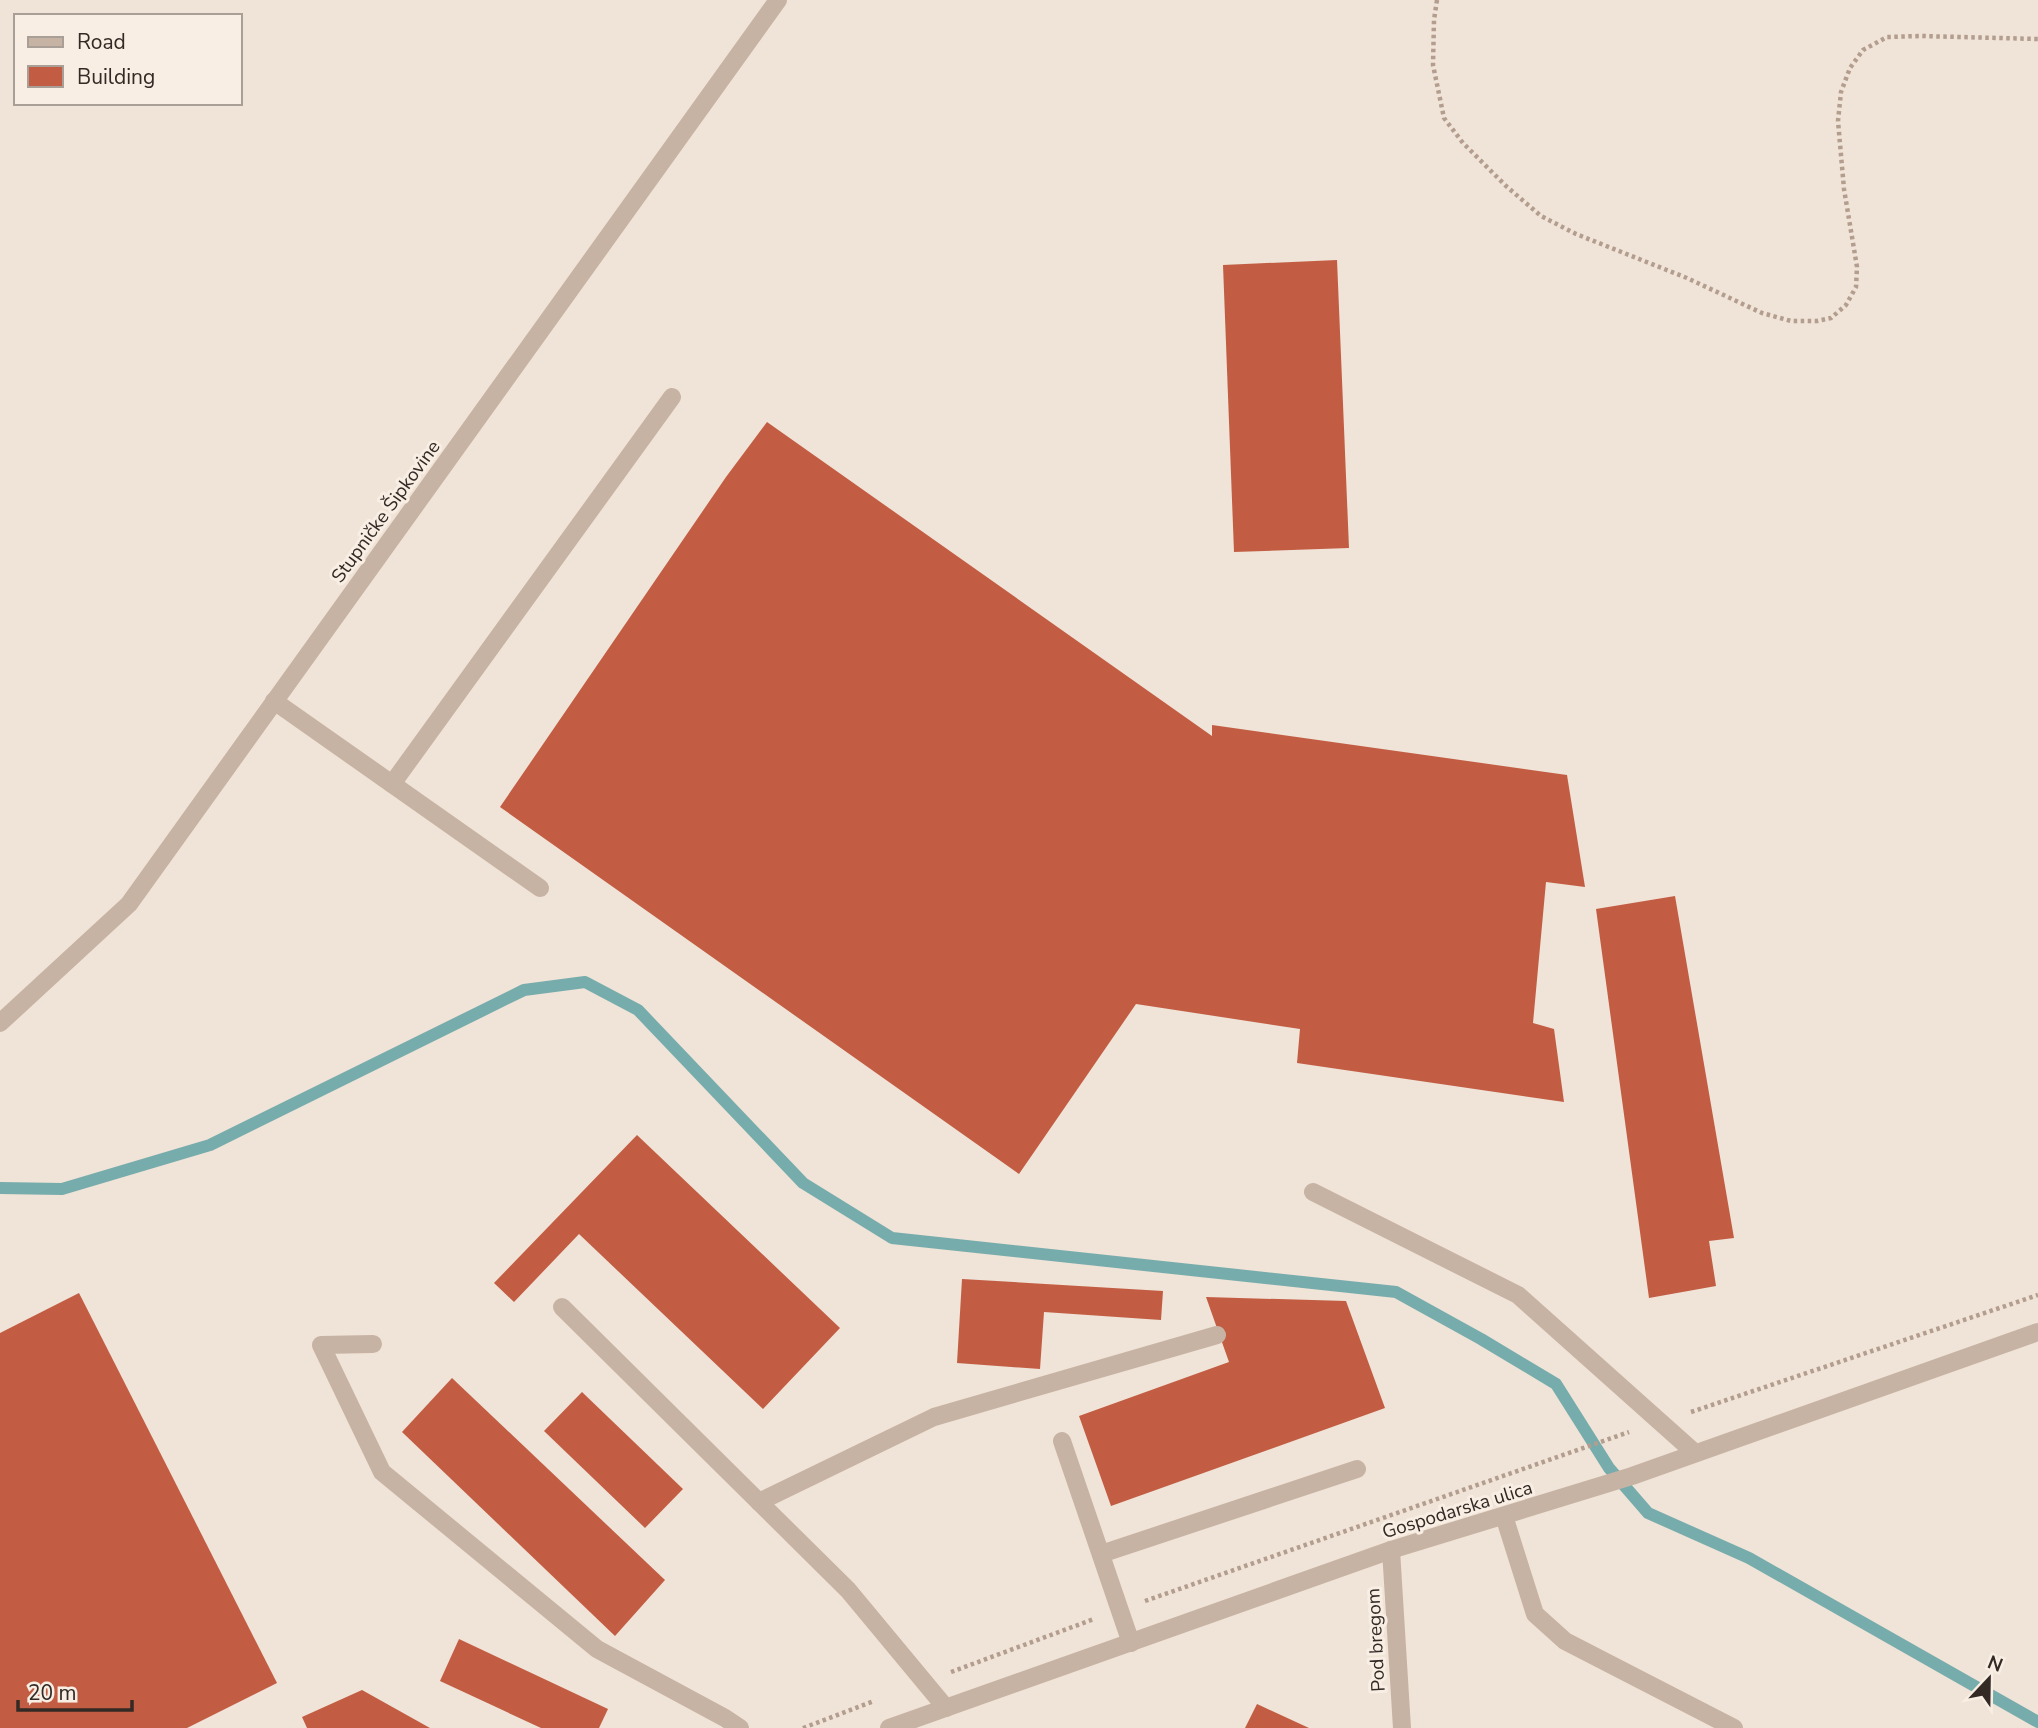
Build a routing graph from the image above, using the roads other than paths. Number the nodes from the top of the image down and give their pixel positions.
1 (778, 0) edge
2 (672, 397) dead end
3 (274, 701) junction
4 (392, 784) junction
5 (540, 888) dead end
6 (0, 1023) edge
7 (1313, 1192) dead end
8 (562, 1307) dead end
9 (2038, 1332) edge
10 (1217, 1335) dead end
11 (373, 1344) dead end
12 (1062, 1441) dead end
13 (1695, 1453) junction
14 (1357, 1469) dead end
15 (759, 1502) junction
16 (1504, 1516) junction
17 (1391, 1550) junction
18 (1101, 1554) junction
19 (1131, 1643) junction
20 (936, 1717) edge
21 (740, 1728) edge
22 (889, 1728) edge
23 (1402, 1728) edge
24 (1734, 1728) edge

1 - 3 street, Stupničke Šipkovine
2 - 4 street
3 - 4 street
3 - 6 street, Stupničke Šipkovine
4 - 5 street
7 - 13 street
8 - 15 street
9 - 13 street, Gospodarska ulica
10 - 15 street
11 - 21 street
12 - 18 street
13 - 16 street, Gospodarska ulica
14 - 18 street
15 - 20 street
16 - 17 street, Gospodarska ulica
16 - 24 street
17 - 19 street, Gospodarska ulica
17 - 23 street, Pod bregom
18 - 19 street
19 - 20 street, Gospodarska ulica
20 - 22 street, Gospodarska ulica

